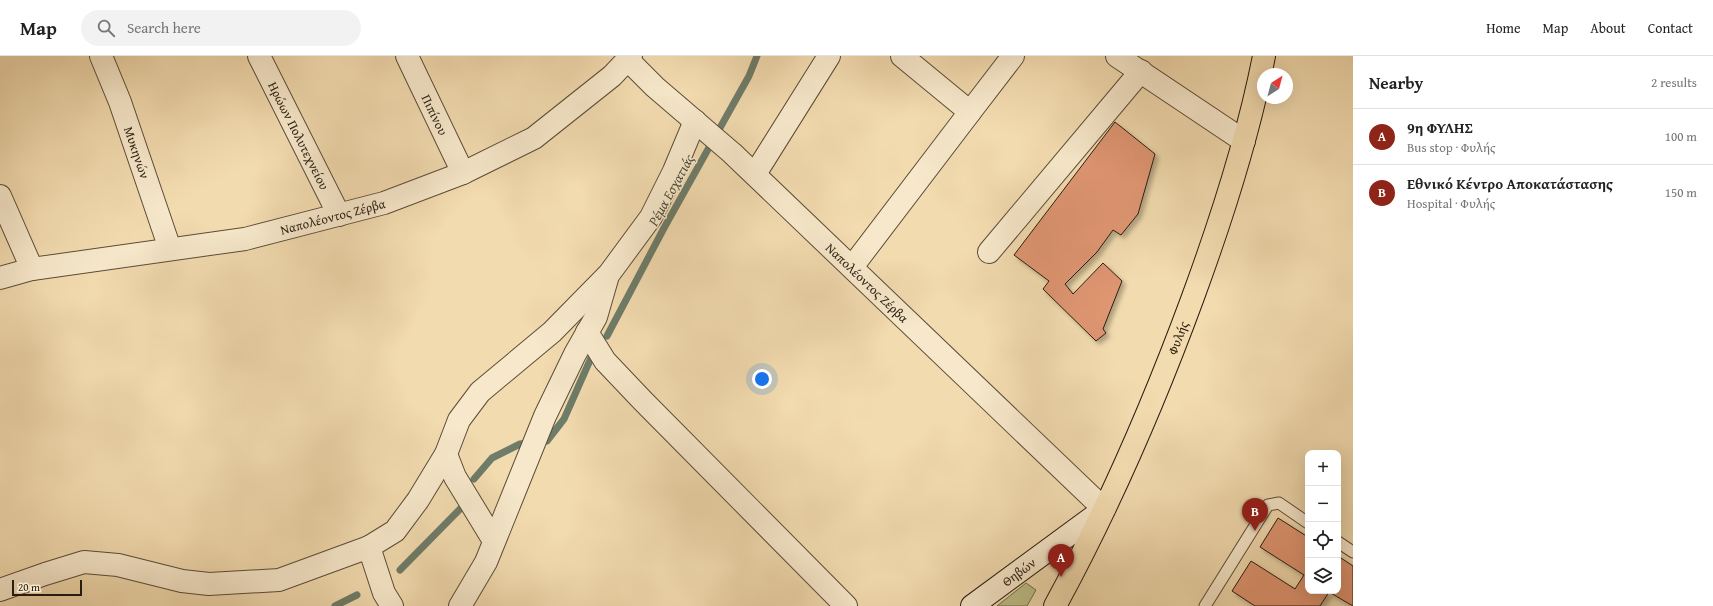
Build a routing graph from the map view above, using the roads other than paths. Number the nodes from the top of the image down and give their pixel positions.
1 (101, 56) edge
2 (259, 56) edge
3 (407, 56) edge
4 (828, 56) edge
5 (902, 56) edge
6 (1014, 56) edge
7 (1118, 56) edge
8 (1264, 56) edge
9 (628, 57) edge
10 (1140, 71) junction
11 (970, 112) junction
12 (699, 124) junction
13 (1244, 141) junction
14 (463, 173) junction
15 (755, 174) junction
16 (0, 196) edge
17 (340, 215) junction
18 (170, 249) junction
19 (989, 252) dead end
20 (852, 267) junction
21 (32, 269) junction
22 (609, 274) junction
23 (0, 278) edge
24 (587, 332) junction
25 (446, 454) junction
26 (1104, 509) junction
27 (1305, 520) edge
28 (494, 541) junction
29 (1341, 544) edge
30 (369, 547) junction
31 (1353, 552) edge
32 (0, 590) edge
33 (392, 606) edge
34 (460, 606) edge
35 (846, 606) edge
36 (972, 606) edge
37 (1055, 606) edge
38 (1205, 606) edge

1 - 18 street, Μυκηνών
2 - 17 street, Ηρώων Πολυτεχνείου
3 - 14 street, Πιπίνου
4 - 15 street
5 - 11 street
6 - 11 street
7 - 10 street
8 - 13 main road, Φυλής
9 - 12 street, Ναπολέοντος Ζέρβα
9 - 14 street, Ναπολέοντος Ζέρβα
10 - 13 street
10 - 19 street
11 - 20 street
12 - 15 street, Ναπολέοντος Ζέρβα
12 - 22 street
13 - 26 main road, Φυλής
14 - 17 street, Ναπολέοντος Ζέρβα
15 - 20 street, Ναπολέοντος Ζέρβα
16 - 21 street
17 - 18 street, Ναπολέοντος Ζέρβα
18 - 21 street, Ναπολέοντος Ζέρβα
20 - 26 street, Ναπολέοντος Ζέρβα
21 - 23 street, Ναπολέοντος Ζέρβα
22 - 24 street
22 - 25 street
24 - 28 street
24 - 35 street
25 - 28 street
25 - 30 street
26 - 36 street, Θηβών
26 - 37 main road, Φυλής
27 - 38 lane
28 - 34 street
29 - 31 lane
30 - 32 street
30 - 33 street

